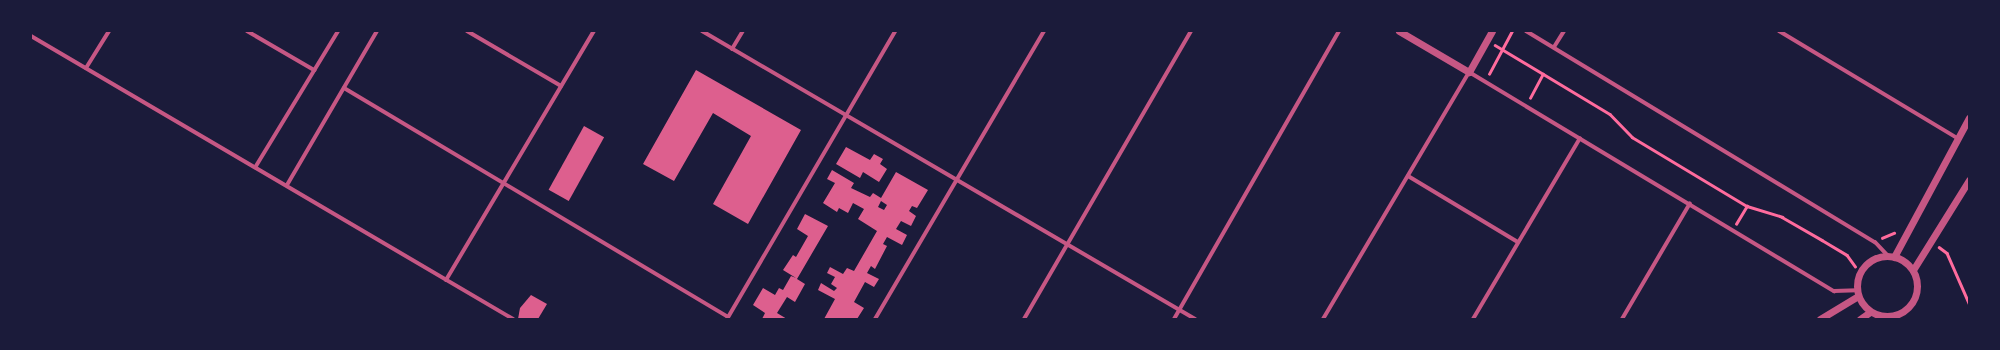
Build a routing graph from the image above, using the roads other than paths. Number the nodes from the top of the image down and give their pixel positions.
1 (109, 31) edge
2 (247, 31) edge
3 (338, 31) edge
4 (377, 31) edge
5 (467, 31) edge
6 (594, 31) edge
7 (702, 31) edge
8 (743, 31) edge
9 (895, 31) edge
10 (1044, 31) edge
11 (1191, 31) edge
12 (1339, 31) edge
13 (1399, 31) edge
14 (1492, 31) edge
15 (1526, 31) edge
16 (1564, 31) edge
17 (1779, 31) edge
18 (31, 36) edge
19 (1554, 47) junction
20 (732, 49) junction
21 (86, 68) junction
22 (314, 70) junction
23 (1469, 72) junction
24 (561, 86) junction
25 (344, 88) junction
26 (846, 115) junction
27 (1969, 118) edge
28 (1580, 138) junction
29 (1957, 138) junction
30 (256, 166) junction
31 (1408, 176) junction
32 (957, 180) junction
33 (1969, 180) edge
34 (504, 182) junction
35 (287, 185) junction
36 (1690, 203) junction
37 (1518, 242) junction
38 (1066, 244) junction
39 (1891, 256) junction
40 (1913, 270) junction
41 (446, 280) junction
42 (1857, 293) junction
43 (1179, 310) junction
44 (1870, 312) junction
45 (728, 318) edge
46 (512, 319) edge
47 (875, 319) edge
48 (1024, 319) edge
49 (1174, 319) edge
50 (1195, 319) edge
51 (1323, 319) edge
52 (1473, 319) edge
53 (1622, 319) edge
54 (1820, 319) edge
55 (1860, 319) edge

1 - 21 street
2 - 22 street
3 - 22 street
4 - 25 street
5 - 24 street
6 - 24 street
7 - 20 street
8 - 20 street
9 - 26 street
10 - 32 street
11 - 38 street
12 - 43 street
13 - 23 street
14 - 23 street
15 - 19 street
16 - 19 street
17 - 29 street
18 - 21 street
19 - 39 street
20 - 26 street
21 - 30 street
22 - 30 street
23 - 28 street
23 - 31 street
24 - 34 street
25 - 34 street
25 - 35 street
26 - 32 street
26 - 45 street
27 - 29 street
28 - 36 street
28 - 37 street
29 - 39 street
30 - 35 street
31 - 37 street
31 - 51 street
32 - 38 street
32 - 47 street
33 - 40 street
34 - 41 street
34 - 45 street
35 - 41 street
36 - 42 street
36 - 53 street
37 - 52 street
38 - 43 street
38 - 48 street
39 - 40 street
39 - 42 street
40 - 44 street
41 - 46 street
42 - 44 street
42 - 54 street
43 - 49 street
43 - 50 street
44 - 55 street

